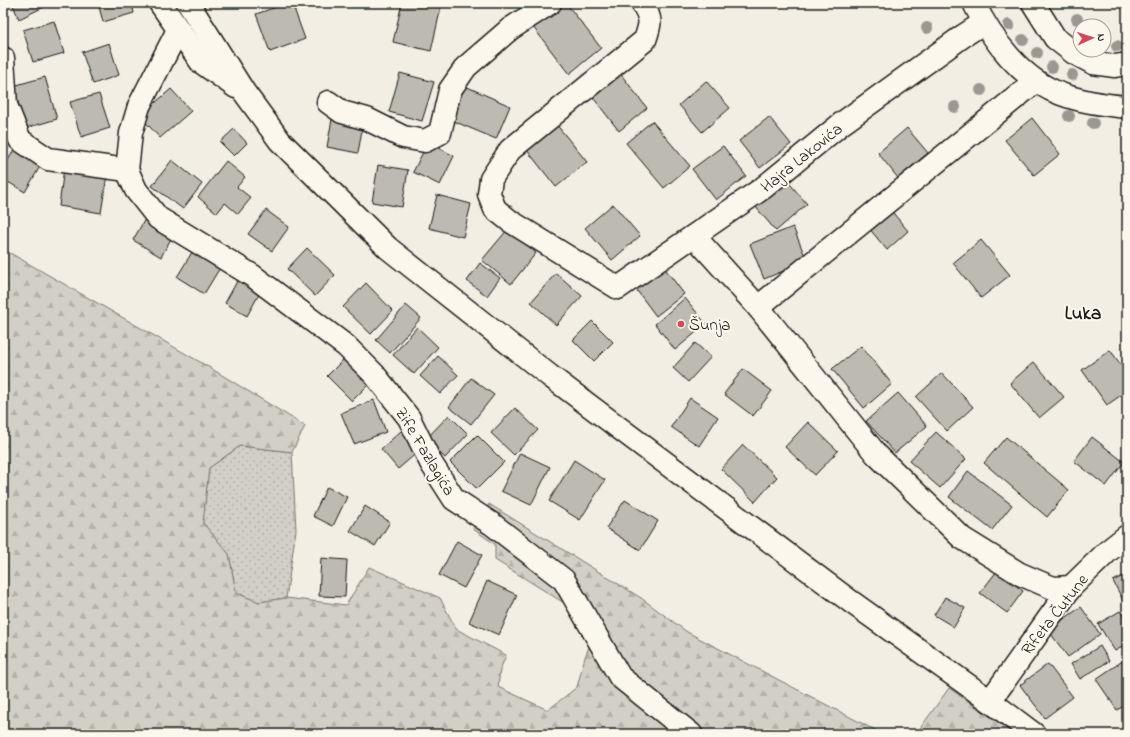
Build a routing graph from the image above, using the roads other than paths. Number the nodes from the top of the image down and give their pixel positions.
1 (160, 3) edge
2 (188, 3) edge
3 (550, 3) edge
4 (642, 3) edge
5 (974, 3) edge
6 (1033, 3) edge
7 (983, 23) junction
8 (178, 30) junction
9 (3, 58) edge
10 (1127, 64) edge
11 (1036, 82) junction
12 (244, 92) junction
13 (328, 102) dead end
14 (1127, 107) edge
15 (127, 170) junction
16 (694, 236) junction
17 (758, 307) junction
18 (1127, 536) edge
19 (1071, 587) junction
20 (990, 701) junction
21 (691, 734) edge
22 (1034, 734) edge

1 - 8 street
2 - 12 street
3 - 13 street
4 - 16 street, Hajra Lakovića
5 - 7 street
6 - 10 street
7 - 11 street
7 - 16 street, Hajra Lakovića
8 - 12 street
8 - 15 street
9 - 15 street
11 - 14 street
11 - 17 street
12 - 20 street
15 - 21 street, Zife Fazlagića
16 - 17 street
17 - 19 street
18 - 19 street, Rifeta Čutune
19 - 20 street, Rifeta Čutune
20 - 22 street

